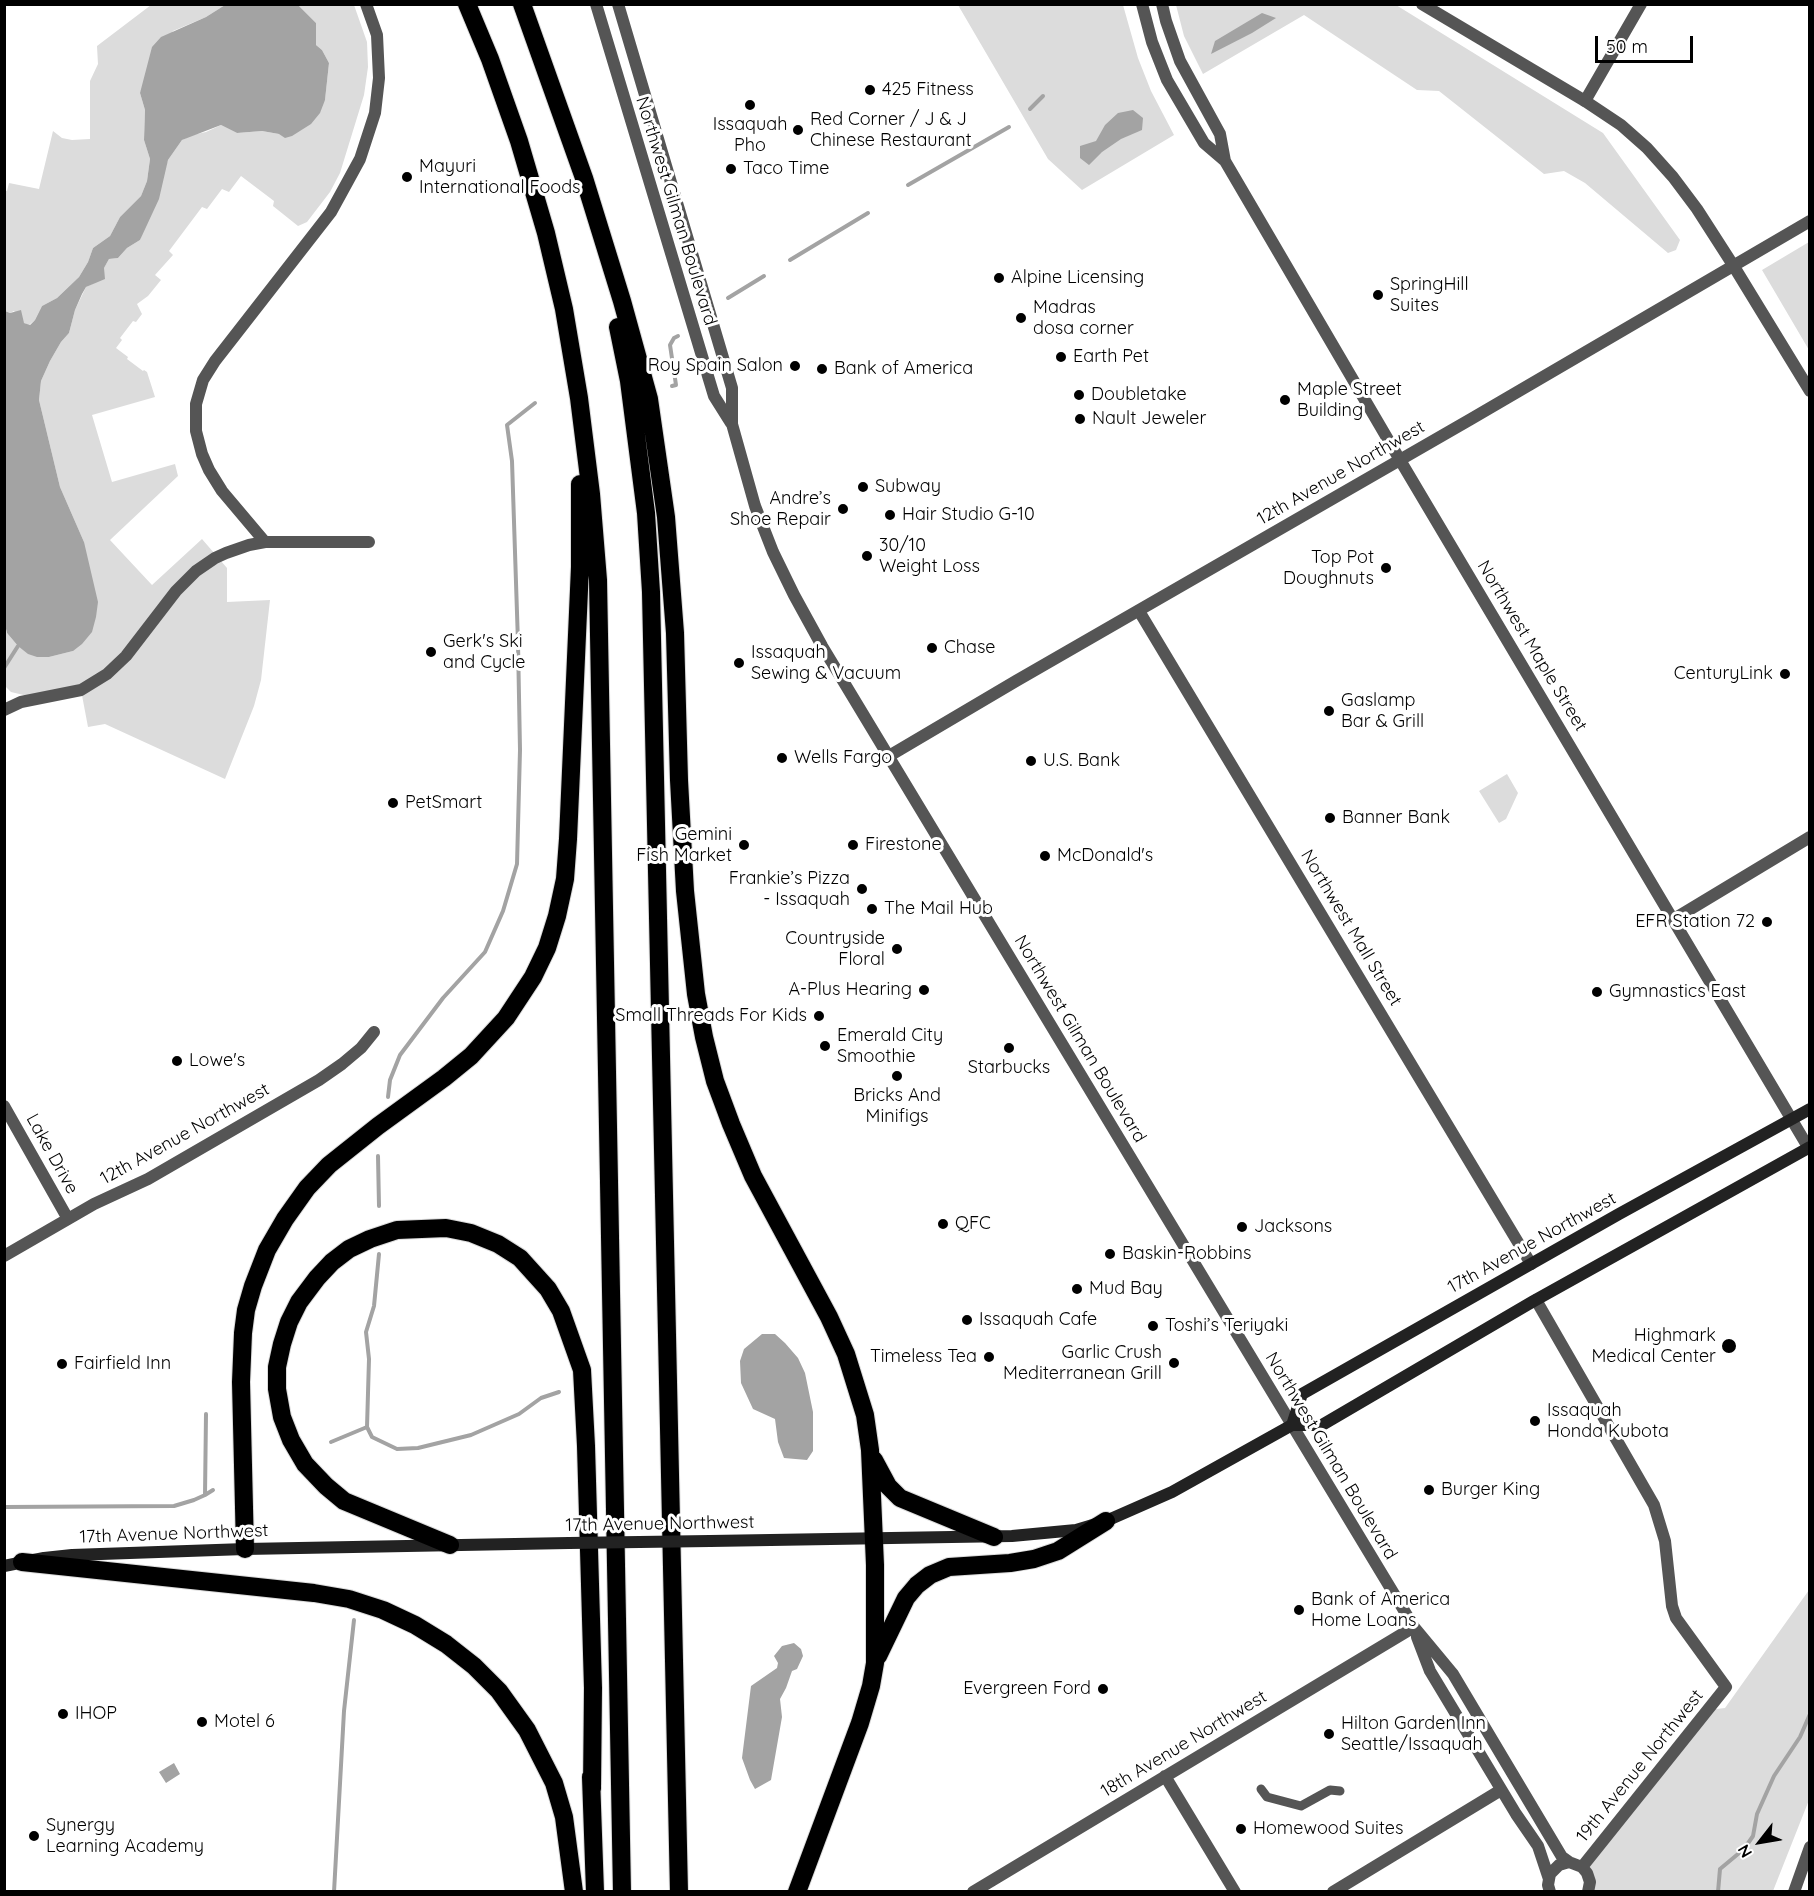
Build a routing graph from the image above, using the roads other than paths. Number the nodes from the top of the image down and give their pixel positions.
1 (366, 4) edge
2 (467, 4) edge
3 (522, 4) edge
4 (596, 4) edge
5 (618, 4) edge
6 (1142, 4) edge
7 (1162, 4) edge
8 (1422, 4) edge
9 (1641, 4) edge
10 (1585, 101) junction
11 (1226, 161) junction
12 (584, 178) junction
13 (1809, 221) edge
14 (1733, 266) junction
15 (1809, 391) edge
16 (579, 398) junction
17 (732, 423) junction
18 (1400, 460) junction
19 (265, 542) junction
20 (369, 542) dead end
21 (1139, 611) junction
22 (4, 710) edge
23 (889, 756) junction
24 (1809, 837) edge
25 (1674, 919) junction
26 (374, 1032) dead end
27 (4, 1106) edge
28 (1809, 1109) edge
29 (1791, 1118) junction
30 (1809, 1148) edge
31 (68, 1219) junction
32 (4, 1256) edge
33 (1531, 1264) junction
34 (1536, 1300) junction
35 (1292, 1425) junction
36 (870, 1450) junction
37 (1106, 1521) junction
38 (994, 1537) junction
39 (874, 1538) junction
40 (450, 1545) junction
41 (245, 1549) junction
42 (13, 1564) edge
43 (1414, 1627) junction
44 (875, 1663) junction
45 (1165, 1776) junction
46 (1261, 1789) dead end
47 (1501, 1790) junction
48 (1340, 1791) dead end
49 (1809, 1847) edge
50 (1569, 1862) junction
51 (1582, 1867) junction
52 (1549, 1885) edge
53 (574, 1892) edge
54 (595, 1892) edge
55 (622, 1892) edge
56 (679, 1892) edge
57 (797, 1892) edge
58 (973, 1892) edge
59 (1235, 1892) edge
60 (1333, 1892) edge
61 (1588, 1892) edge
62 (1794, 1892) edge

1 - 19 street
2 - 16 highway
3 - 12 highway
4 - 17 street, Northwest Gilman Boulevard
5 - 17 street, Northwest Gilman Boulevard
6 - 11 street, Northwest Maple Street
7 - 11 street, Northwest Maple Street
8 - 10 street
9 - 10 street
10 - 14 street
11 - 18 street, Northwest Maple Street
12 - 36 highway
12 - 56 highway
13 - 14 street, 12th Avenue Northwest
14 - 15 street
14 - 18 street, 12th Avenue Northwest
16 - 41 highway
16 - 55 highway
17 - 23 street, Northwest Gilman Boulevard
18 - 21 street, 12th Avenue Northwest
18 - 25 street, Northwest Maple Street
19 - 20 street
19 - 22 street
21 - 23 street, 12th Avenue Northwest
21 - 33 street, Northwest Mall Street
23 - 35 street, Northwest Gilman Boulevard
24 - 25 street
25 - 29 street, Northwest Maple Street
26 - 31 street, 12th Avenue Northwest
27 - 31 street, Lake Drive
28 - 29 main road, 17th Avenue Northwest
29 - 30 street, Northwest Maple Street
29 - 33 main road, 17th Avenue Northwest
30 - 34 main road, 17th Avenue Northwest
31 - 32 street, 12th Avenue Northwest
33 - 35 main road, 17th Avenue Northwest
34 - 35 main road, 17th Avenue Northwest
34 - 51 street, 19th Avenue Northwest
35 - 37 main road, 17th Avenue Northwest
35 - 43 street, Northwest Gilman Boulevard
36 - 38 highway
36 - 39 highway
37 - 38 main road, 17th Avenue Northwest
37 - 44 highway
38 - 39 main road, 17th Avenue Northwest
39 - 40 main road, 17th Avenue Northwest, bridge
39 - 44 highway
40 - 41 main road, 17th Avenue Northwest
40 - 54 highway
41 - 42 main road, 17th Avenue Northwest
42 - 53 highway
43 - 45 street, 18th Avenue Northwest
43 - 47 street, Northwest Gilman Boulevard
43 - 50 street, Northwest Gilman Boulevard
44 - 57 highway
45 - 58 street, 18th Avenue Northwest
45 - 59 street
46 - 48 street
47 - 52 street, Northwest Gilman Boulevard
47 - 60 street
49 - 62 street
50 - 51 street
50 - 52 street
51 - 61 street

